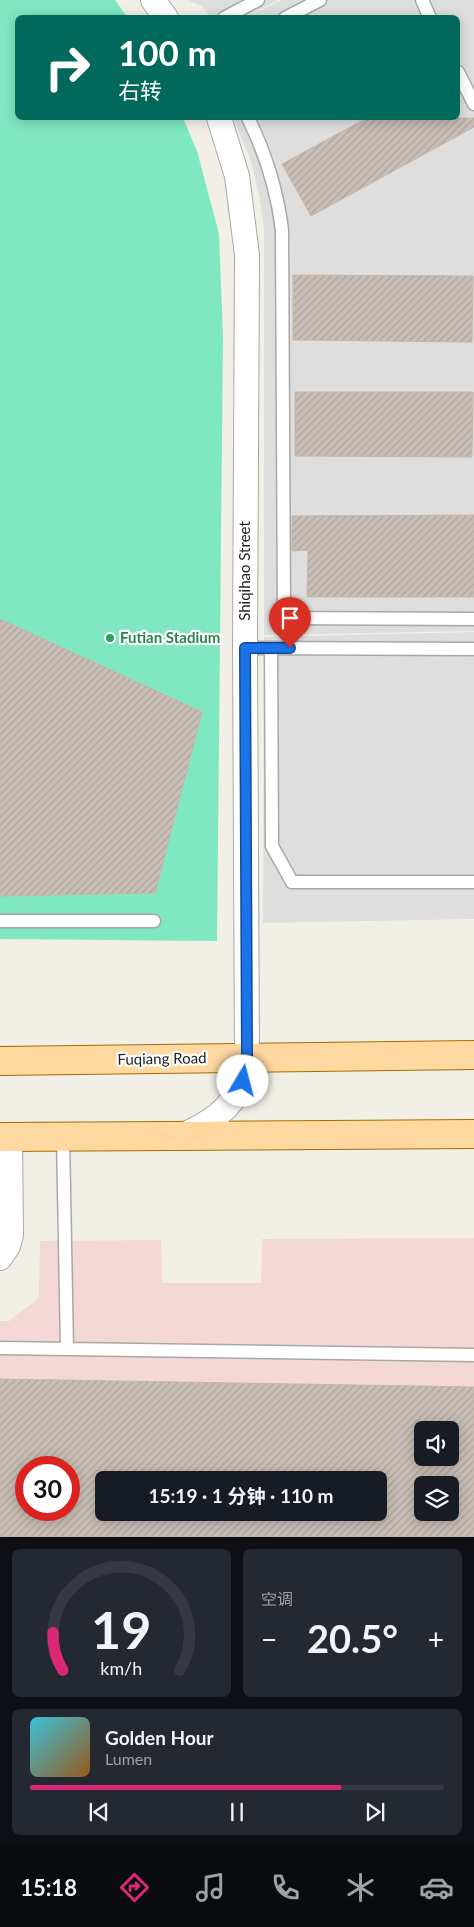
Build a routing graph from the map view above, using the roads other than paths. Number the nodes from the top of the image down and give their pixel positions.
1 (153, 0) edge
2 (258, 0) edge
3 (320, 0) edge
4 (422, 0) edge
5 (164, 15) edge
6 (230, 15) edge
7 (291, 15) edge
8 (429, 15) edge
9 (460, 76) edge
10 (474, 104) edge
11 (220, 120) edge
12 (249, 120) edge
13 (474, 619) edge
14 (245, 648) junction
15 (271, 648) junction
16 (474, 649) edge
17 (474, 882) edge
18 (0, 921) edge
19 (154, 921) dead end
20 (474, 1055) edge
21 (247, 1058) junction
22 (0, 1061) edge
23 (474, 1134) edge
24 (183, 1135) junction
25 (63, 1136) junction
26 (5, 1137) edge
27 (0, 1258) edge
28 (0, 1348) edge
29 (67, 1349) junction
30 (474, 1355) edge

1 - 5 street
2 - 6 lane
3 - 7 lane
4 - 8 lane
9 - 10 lane
11 - 14 street, Shiqihao Street
12 - 13 lane
14 - 15 lane
14 - 21 street, Shiqihao Street
15 - 16 lane
15 - 17 lane
18 - 19 lane
20 - 21 main road, Fuqiang Road
21 - 22 main road, Fuqiang Road
21 - 24 street, Shiqihao Street
23 - 24 main road
24 - 25 main road
25 - 26 main road
25 - 29 lane
26 - 27 street
28 - 29 lane
29 - 30 lane

